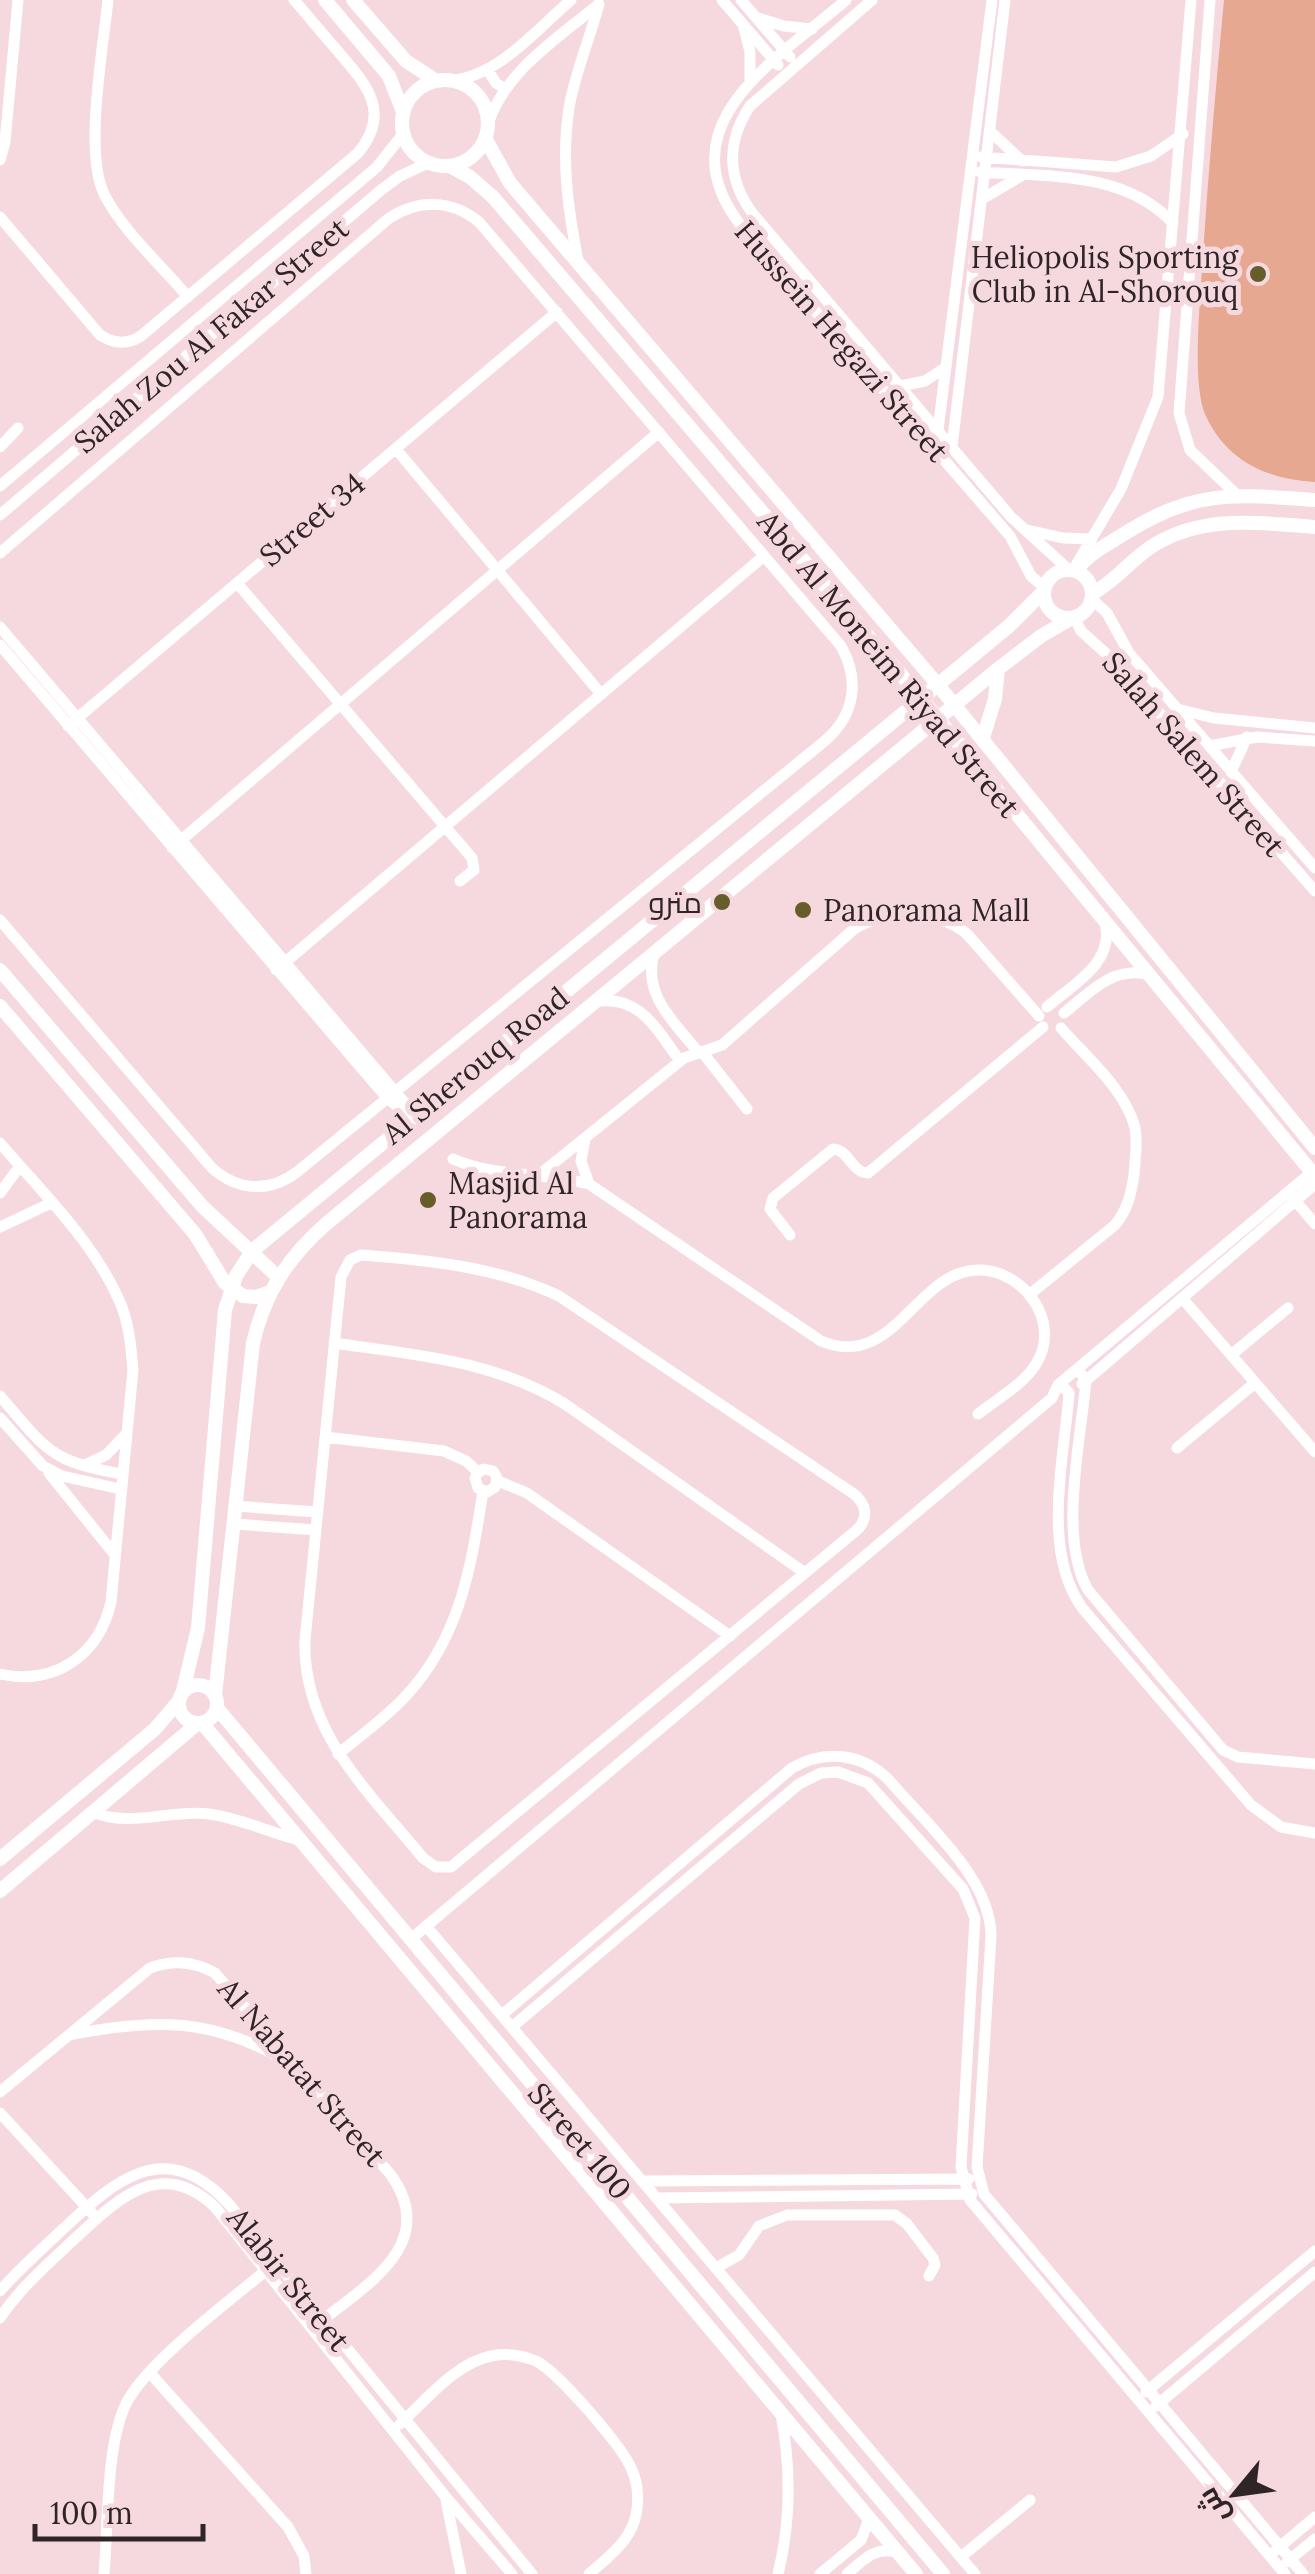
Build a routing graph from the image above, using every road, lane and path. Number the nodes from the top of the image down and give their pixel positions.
1 (18, 0) edge
2 (108, 0) edge
3 (294, 0) edge
4 (325, 0) edge
5 (352, 0) edge
6 (571, 0) edge
7 (722, 0) edge
8 (741, 0) edge
9 (846, 0) edge
10 (872, 0) edge
11 (992, 0) edge
12 (1005, 0) edge
13 (1192, 0) edge
14 (1210, 0) edge
15 (601, 2) edge
16 (756, 17) junction
17 (742, 24) junction
18 (812, 29) junction
19 (786, 52) junction
20 (774, 61) junction
21 (796, 64) junction
22 (411, 66) junction
23 (487, 69) junction
24 (785, 74) junction
25 (435, 80) junction
26 (453, 80) junction
27 (392, 81) junction
28 (750, 82) junction
29 (505, 89) junction
30 (402, 112) junction
31 (990, 130) junction
32 (487, 131) junction
33 (403, 134) junction
34 (1180, 134) junction
35 (1200, 136) junction
36 (972, 156) junction
37 (385, 158) junction
38 (986, 158) junction
39 (0, 160) edge
40 (1022, 161) junction
41 (428, 163) junction
42 (497, 164) junction
43 (450, 166) junction
44 (970, 171) junction
45 (984, 172) junction
46 (400, 176) junction
47 (1022, 176) junction
48 (478, 182) junction
49 (982, 199) junction
50 (0, 218) edge
51 (1172, 222) junction
52 (579, 265) junction
53 (188, 297) junction
54 (556, 312) junction
55 (946, 367) junction
56 (900, 386) junction
57 (1154, 410) junction
58 (1178, 413) junction
59 (18, 428) dead end
60 (659, 432) junction
61 (940, 433) junction
62 (727, 441) junction
63 (932, 446) junction
64 (0, 447) edge
65 (396, 448) junction
66 (952, 448) junction
67 (712, 454) junction
68 (5, 482) edge
69 (24, 494) junction
70 (1237, 495) junction
71 (1315, 500) edge
72 (0, 515) edge
73 (1315, 527) edge
74 (1022, 528) junction
75 (1092, 539) junction
76 (0, 554) edge
77 (764, 556) junction
78 (497, 570) junction
79 (1072, 570) junction
80 (237, 583) junction
81 (1044, 590) junction
82 (1092, 596) junction
83 (1073, 617) junction
84 (0, 626) edge
85 (0, 646) edge
86 (998, 669) junction
87 (938, 685) junction
88 (601, 694) junction
89 (921, 698) junction
90 (341, 704) junction
91 (955, 705) junction
92 (1177, 709) junction
93 (938, 719) junction
94 (73, 721) junction
95 (1315, 728) edge
96 (1247, 737) junction
97 (982, 738) junction
98 (1315, 742) edge
99 (1209, 746) junction
100 (1231, 772) junction
101 (446, 826) junction
102 (177, 844) junction
103 (1315, 868) edge
104 (1089, 872) junction
105 (460, 881) dead end
106 (1074, 884) junction
107 (1315, 891) edge
108 (0, 920) edge
109 (1105, 923) junction
110 (654, 954) junction
111 (281, 966) junction
112 (0, 970) edge
113 (1170, 970) junction
114 (1150, 979) junction
115 (595, 1002) junction
116 (0, 1006) edge
117 (1064, 1013) junction
118 (1043, 1017) junction
119 (1061, 1028) junction
120 (68, 1051) junction
121 (701, 1053) junction
122 (680, 1061) junction
123 (52, 1066) junction
124 (391, 1094) junction
125 (747, 1108) dead end
126 (412, 1117) junction
127 (430, 1138) junction
128 (586, 1139) junction
129 (0, 1142) edge
130 (1314, 1145) edge
131 (1299, 1156) junction
132 (453, 1159) dead end
133 (20, 1166) junction
134 (539, 1174) junction
135 (1314, 1177) edge
136 (590, 1184) junction
137 (184, 1185) junction
138 (0, 1193) edge
139 (1292, 1198) junction
140 (167, 1201) junction
141 (51, 1203) junction
142 (1315, 1224) edge
143 (0, 1227) edge
144 (790, 1235) dead end
145 (252, 1252) junction
146 (278, 1277) junction
147 (230, 1290) junction
148 (270, 1292) junction
149 (1029, 1295) junction
150 (1182, 1298) junction
151 (1288, 1308) dead end
152 (334, 1343) junction
153 (1231, 1354) junction
154 (1077, 1368) junction
155 (1086, 1380) junction
156 (1060, 1382) junction
157 (1255, 1383) junction
158 (1070, 1394) junction
159 (0, 1396) edge
160 (1052, 1398) junction
161 (978, 1414) dead end
162 (0, 1418) edge
163 (128, 1432) junction
164 (325, 1436) junction
165 (1178, 1448) dead end
166 (1315, 1452) edge
167 (43, 1466) junction
168 (78, 1467) junction
169 (478, 1472) junction
170 (122, 1474) junction
171 (498, 1481) junction
172 (120, 1489) junction
173 (483, 1491) junction
174 (236, 1506) junction
175 (318, 1512) junction
176 (234, 1524) junction
177 (316, 1530) junction
178 (115, 1555) junction
179 (804, 1573) junction
180 (730, 1636) junction
181 (0, 1674) edge
182 (180, 1697) junction
183 (216, 1701) junction
184 (200, 1723) junction
185 (1203, 1728) junction
186 (1192, 1738) junction
187 (338, 1754) junction
188 (1315, 1764) edge
189 (93, 1812) junction
190 (1315, 1832) edge
191 (300, 1840) junction
192 (0, 1842) edge
193 (21, 1842) junction
194 (0, 1860) edge
195 (649, 1890) junction
196 (0, 1891) edge
197 (659, 1902) junction
198 (426, 1926) junction
199 (411, 1939) junction
200 (502, 2014) junction
201 (512, 2027) junction
202 (67, 2035) junction
203 (299, 2069) junction
204 (0, 2092) edge
205 (0, 2112) edge
206 (978, 2179) junction
207 (804, 2180) junction
208 (962, 2180) junction
209 (642, 2181) junction
210 (804, 2194) junction
211 (866, 2194) junction
212 (967, 2194) junction
213 (984, 2194) junction
214 (657, 2198) junction
215 (86, 2207) junction
216 (806, 2214) junction
217 (864, 2214) junction
218 (97, 2219) junction
219 (1315, 2251) edge
220 (271, 2267) junction
221 (716, 2268) junction
222 (1315, 2272) edge
223 (930, 2276) dead end
224 (0, 2291) edge
225 (1077, 2306) junction
226 (1066, 2316) junction
227 (0, 2318) edge
228 (317, 2325) junction
229 (149, 2372) junction
230 (1148, 2390) junction
231 (1138, 2400) junction
232 (1160, 2403) junction
233 (1148, 2412) junction
234 (781, 2414) junction
235 (398, 2425) junction
236 (840, 2452) junction
237 (824, 2466) junction
238 (445, 2496) junction
239 (1030, 2500) dead end
240 (1315, 2517) edge
241 (869, 2519) junction
242 (1315, 2539) edge
243 (855, 2545) junction
244 (1280, 2546) junction
245 (896, 2552) junction
246 (1269, 2556) junction
247 (866, 2558) junction
248 (962, 2558) junction
249 (1291, 2560) junction
250 (1283, 2571) edge
251 (104, 2574) edge
252 (306, 2574) edge
253 (461, 2574) edge
254 (512, 2574) edge
255 (532, 2574) edge
256 (589, 2574) edge
257 (778, 2574) edge
258 (820, 2574) edge
259 (847, 2574) edge
260 (916, 2574) edge
261 (943, 2574) edge
262 (976, 2574) edge
263 (1303, 2574) edge

1 - 39 street
2 - 53 street
3 - 53 street
4 - 27 street
5 - 22 street
6 - 23 street
7 - 17 street
8 - 16 street
9 - 18 street, Hussein Hegazi Street
10 - 21 street, Hussein Hegazi Street
11 - 36 street
12 - 31 street
13 - 34 street
14 - 35 street
15 - 29 street
15 - 52 street
16 - 18 street
16 - 19 street
17 - 20 street
17 - 28 street
18 - 19 street, Hussein Hegazi Street
19 - 20 street, Hussein Hegazi Street
19 - 21 street
20 - 24 street
20 - 28 street, Hussein Hegazi Street
21 - 24 street, Hussein Hegazi Street
22 - 25 street
22 - 27 street
23 - 26 street
23 - 29 street
24 - 56 street, Hussein Hegazi Street
25 - 26 street
25 - 30 street
26 - 32 street
27 - 30 street
28 - 63 street, Hussein Hegazi Street
29 - 32 street
30 - 33 street
31 - 38 street
31 - 40 street
32 - 42 street, Abd Al Moneim Riyad Street
32 - 43 street
33 - 37 street, Salah Zou Al Fakar Street
33 - 41 street
34 - 35 street
34 - 40 street
34 - 51 street
35 - 58 street
36 - 38 street
36 - 44 street
37 - 46 street
37 - 68 street, Salah Zou Al Fakar Street
38 - 40 street
38 - 45 street
41 - 43 street
41 - 46 street, Salah Zou Al Fakar Street
42 - 48 street
42 - 52 street, Abd Al Moneim Riyad Street
43 - 48 street, Abd Al Moneim Riyad Street
44 - 45 street
44 - 55 street
45 - 47 street
45 - 49 street
46 - 69 street, Salah Zou Al Fakar Street
47 - 49 street
47 - 51 street
48 - 67 street, Abd Al Moneim Riyad Street
49 - 66 street
50 - 53 street
51 - 57 street
52 - 62 street, Abd Al Moneim Riyad Street
54 - 60 street
54 - 65 street, Street 34
54 - 76 street
55 - 56 street
55 - 61 street
56 - 61 street, Hussein Hegazi Street
57 - 58 street
57 - 75 street
58 - 70 street
59 - 64 street
60 - 77 street
60 - 78 street
61 - 63 street
61 - 66 street, Hussein Hegazi Street
62 - 67 street
62 - 87 street, Abd Al Moneim Riyad Street
63 - 81 street, Hussein Hegazi Street
65 - 78 street
65 - 80 street, Street 34
66 - 74 street, Hussein Hegazi Street
67 - 89 street, Abd Al Moneim Riyad Street
68 - 69 street
69 - 72 street, Salah Zou Al Fakar Street
70 - 71 street
70 - 79 street
73 - 82 street
74 - 75 street
74 - 79 street, Hussein Hegazi Street
75 - 79 street
77 - 88 street
77 - 124 street
78 - 88 street
78 - 90 street
79 - 81 street
79 - 82 street
80 - 90 street
80 - 94 street, Street 34
81 - 83 street
81 - 87 street, Al Sherouq Road
82 - 83 street
82 - 92 street, Salah Salem Street
83 - 86 street, Al Sherouq Road
83 - 107 street, Salah Salem Street
84 - 94 street
85 - 94 street
86 - 91 street, Al Sherouq Road
86 - 97 street
87 - 89 street, Al Sherouq Road
87 - 91 street, Abd Al Moneim Riyad Street
88 - 101 street
89 - 93 street, Abd Al Moneim Riyad Street
89 - 126 street, Al Sherouq Road
90 - 101 street
90 - 102 street
91 - 93 street, Al Sherouq Road
91 - 97 street, Abd Al Moneim Riyad Street
92 - 95 street
92 - 99 street, Salah Salem Street
93 - 106 street, Abd Al Moneim Riyad Street
93 - 110 street, Al Sherouq Road
94 - 102 street
96 - 98 street
96 - 99 street
96 - 100 street
97 - 104 street, Abd Al Moneim Riyad Street
99 - 100 street, Salah Salem Street
100 - 103 street, Salah Salem Street
101 - 105 street
101 - 111 street
102 - 111 street
104 - 106 street
104 - 113 street, Abd Al Moneim Riyad Street
106 - 109 street, Abd Al Moneim Riyad Street
108 - 124 street
109 - 114 street, Abd Al Moneim Riyad Street
109 - 118 street
110 - 115 street, Al Sherouq Road
110 - 121 street
111 - 124 street
112 - 120 street
113 - 114 street
113 - 130 street, Abd Al Moneim Riyad Street
114 - 117 street
114 - 131 street, Abd Al Moneim Riyad Street
115 - 122 street
115 - 127 street, Al Sherouq Road
116 - 123 street
117 - 118 street
117 - 119 street
118 - 119 street
118 - 121 street
118 - 144 street
119 - 149 street
120 - 123 street
120 - 137 street
121 - 122 street
121 - 125 street
122 - 128 street
123 - 140 street
124 - 126 street
126 - 127 street
126 - 145 street, Al Sherouq Road
127 - 146 street, Al Sherouq Road
128 - 134 street
128 - 136 street
129 - 133 street
130 - 131 street
131 - 135 street, Abd Al Moneim Riyad Street
132 - 134 street
133 - 138 street
133 - 141 street
134 - 136 street
135 - 139 street
136 - 149 street
137 - 140 street
137 - 145 street
139 - 142 street
139 - 150 street
139 - 154 street
140 - 147 street
141 - 143 street
141 - 163 street
145 - 146 street
145 - 147 street, Al Sherouq Road
146 - 148 street, Al Sherouq Road
147 - 148 street
147 - 182 street, Al Sherouq Road
148 - 174 street, Al Sherouq Road
149 - 161 street
150 - 153 street
150 - 155 street
151 - 153 street
152 - 164 street
152 - 179 street
152 - 179 street
153 - 157 street
154 - 155 street
154 - 156 street
155 - 158 street
155 - 185 street
156 - 158 street
156 - 160 street
157 - 165 street
157 - 166 street
158 - 160 street
158 - 186 street
159 - 168 street
160 - 198 street
162 - 167 street
163 - 168 street
163 - 170 street
164 - 169 street
164 - 175 street
167 - 172 street
167 - 178 street
168 - 170 street
169 - 171 street
169 - 173 street
170 - 172 street
171 - 173 street
171 - 180 street
172 - 178 street
173 - 187 street
174 - 175 street
174 - 176 street, Al Sherouq Road
175 - 177 street
176 - 177 street
176 - 183 street, Al Sherouq Road
177 - 187 street
178 - 181 street
179 - 180 street
180 - 187 street
182 - 183 street
182 - 184 street
182 - 193 street
183 - 184 street
183 - 199 street, Street 100
184 - 189 street
184 - 191 street, Street 100
185 - 186 street
185 - 188 street
186 - 190 street
189 - 191 street
189 - 196 street
191 - 234 street, Street 100
192 - 193 street
193 - 194 street
195 - 197 street
195 - 200 street
195 - 206 street
197 - 201 street
197 - 208 street
198 - 199 street
198 - 200 street
199 - 236 street, Street 100
200 - 201 street
201 - 209 street
202 - 203 street
202 - 203 street, Al Nabatat Street
202 - 204 street, Al Nabatat Street
203 - 228 street, Al Nabatat Street
205 - 215 street
206 - 208 street
206 - 213 street
207 - 208 street
207 - 209 street
207 - 210 street
208 - 212 street
209 - 214 street
210 - 211 street
210 - 214 street
210 - 216 street
211 - 212 street
211 - 217 street
212 - 213 street
212 - 226 street
213 - 225 street
214 - 221 street
215 - 218 street
215 - 220 street, Alabir Street
215 - 224 street, Alabir Street
216 - 217 street
216 - 221 street
217 - 223 street
218 - 220 street, Alabir Street
218 - 227 street, Alabir Street
219 - 230 street
220 - 228 street, Alabir Street
220 - 229 street
221 - 248 street
222 - 232 street
225 - 226 street
225 - 230 street
226 - 231 street
228 - 235 street, Alabir Street
229 - 251 street
229 - 252 street
230 - 231 street
230 - 232 street
231 - 233 street
232 - 233 street
232 - 244 street
233 - 246 street
234 - 237 street, Street 100
234 - 257 street
235 - 238 street, Alabir Street
235 - 255 street, Alabir Street
235 - 256 street
236 - 237 street
236 - 261 street, Street 100
237 - 241 street, Street 100
238 - 253 street
238 - 254 street, Alabir Street
239 - 248 street
240 - 244 street
241 - 243 street
241 - 245 street, Street 100
242 - 249 street
243 - 247 street
243 - 258 street
244 - 246 street
244 - 249 street
245 - 247 street
245 - 260 street, Street 100
246 - 250 street
247 - 259 street
248 - 262 street
249 - 250 street
249 - 263 street

